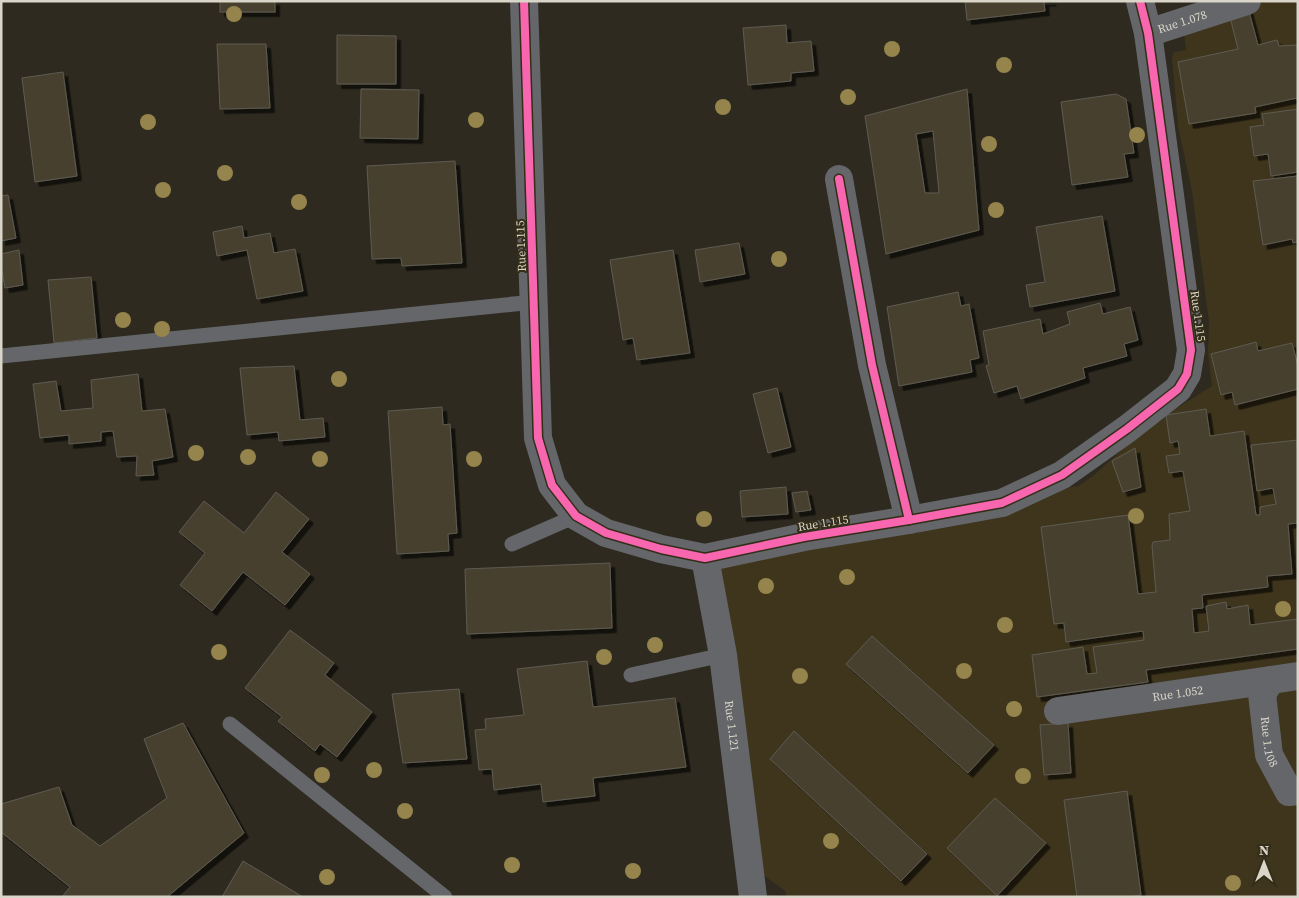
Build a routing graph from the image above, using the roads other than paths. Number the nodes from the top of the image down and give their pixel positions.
1 (524, 1) edge
2 (1140, 1) edge
3 (1247, 1) edge
4 (1148, 33) junction
5 (840, 180) dead end
6 (534, 302) junction
7 (1, 356) edge
8 (576, 516) junction
9 (909, 520) junction
10 (512, 544) dead end
11 (705, 558) junction
12 (722, 656) junction
13 (631, 676) dead end
14 (1298, 676) edge
15 (1271, 680) junction
16 (1058, 711) dead end
17 (230, 724) dead end
18 (1298, 792) edge
19 (750, 896) edge
20 (445, 897) edge

1 - 6 street, Rue 1.115
2 - 4 street, Rue 1.115
3 - 4 street, Rue 1.078
4 - 9 street, Rue 1.115
5 - 9 street
6 - 7 lane
6 - 8 street, Rue 1.115
8 - 10 lane
8 - 11 street, Rue 1.115
9 - 11 street, Rue 1.115
11 - 12 street, Rue 1.121
12 - 13 lane
12 - 19 street, Rue 1.121
14 - 15 street, Rue 1.052
15 - 16 street, Rue 1.052
15 - 18 street, Rue 1.108
17 - 20 lane

